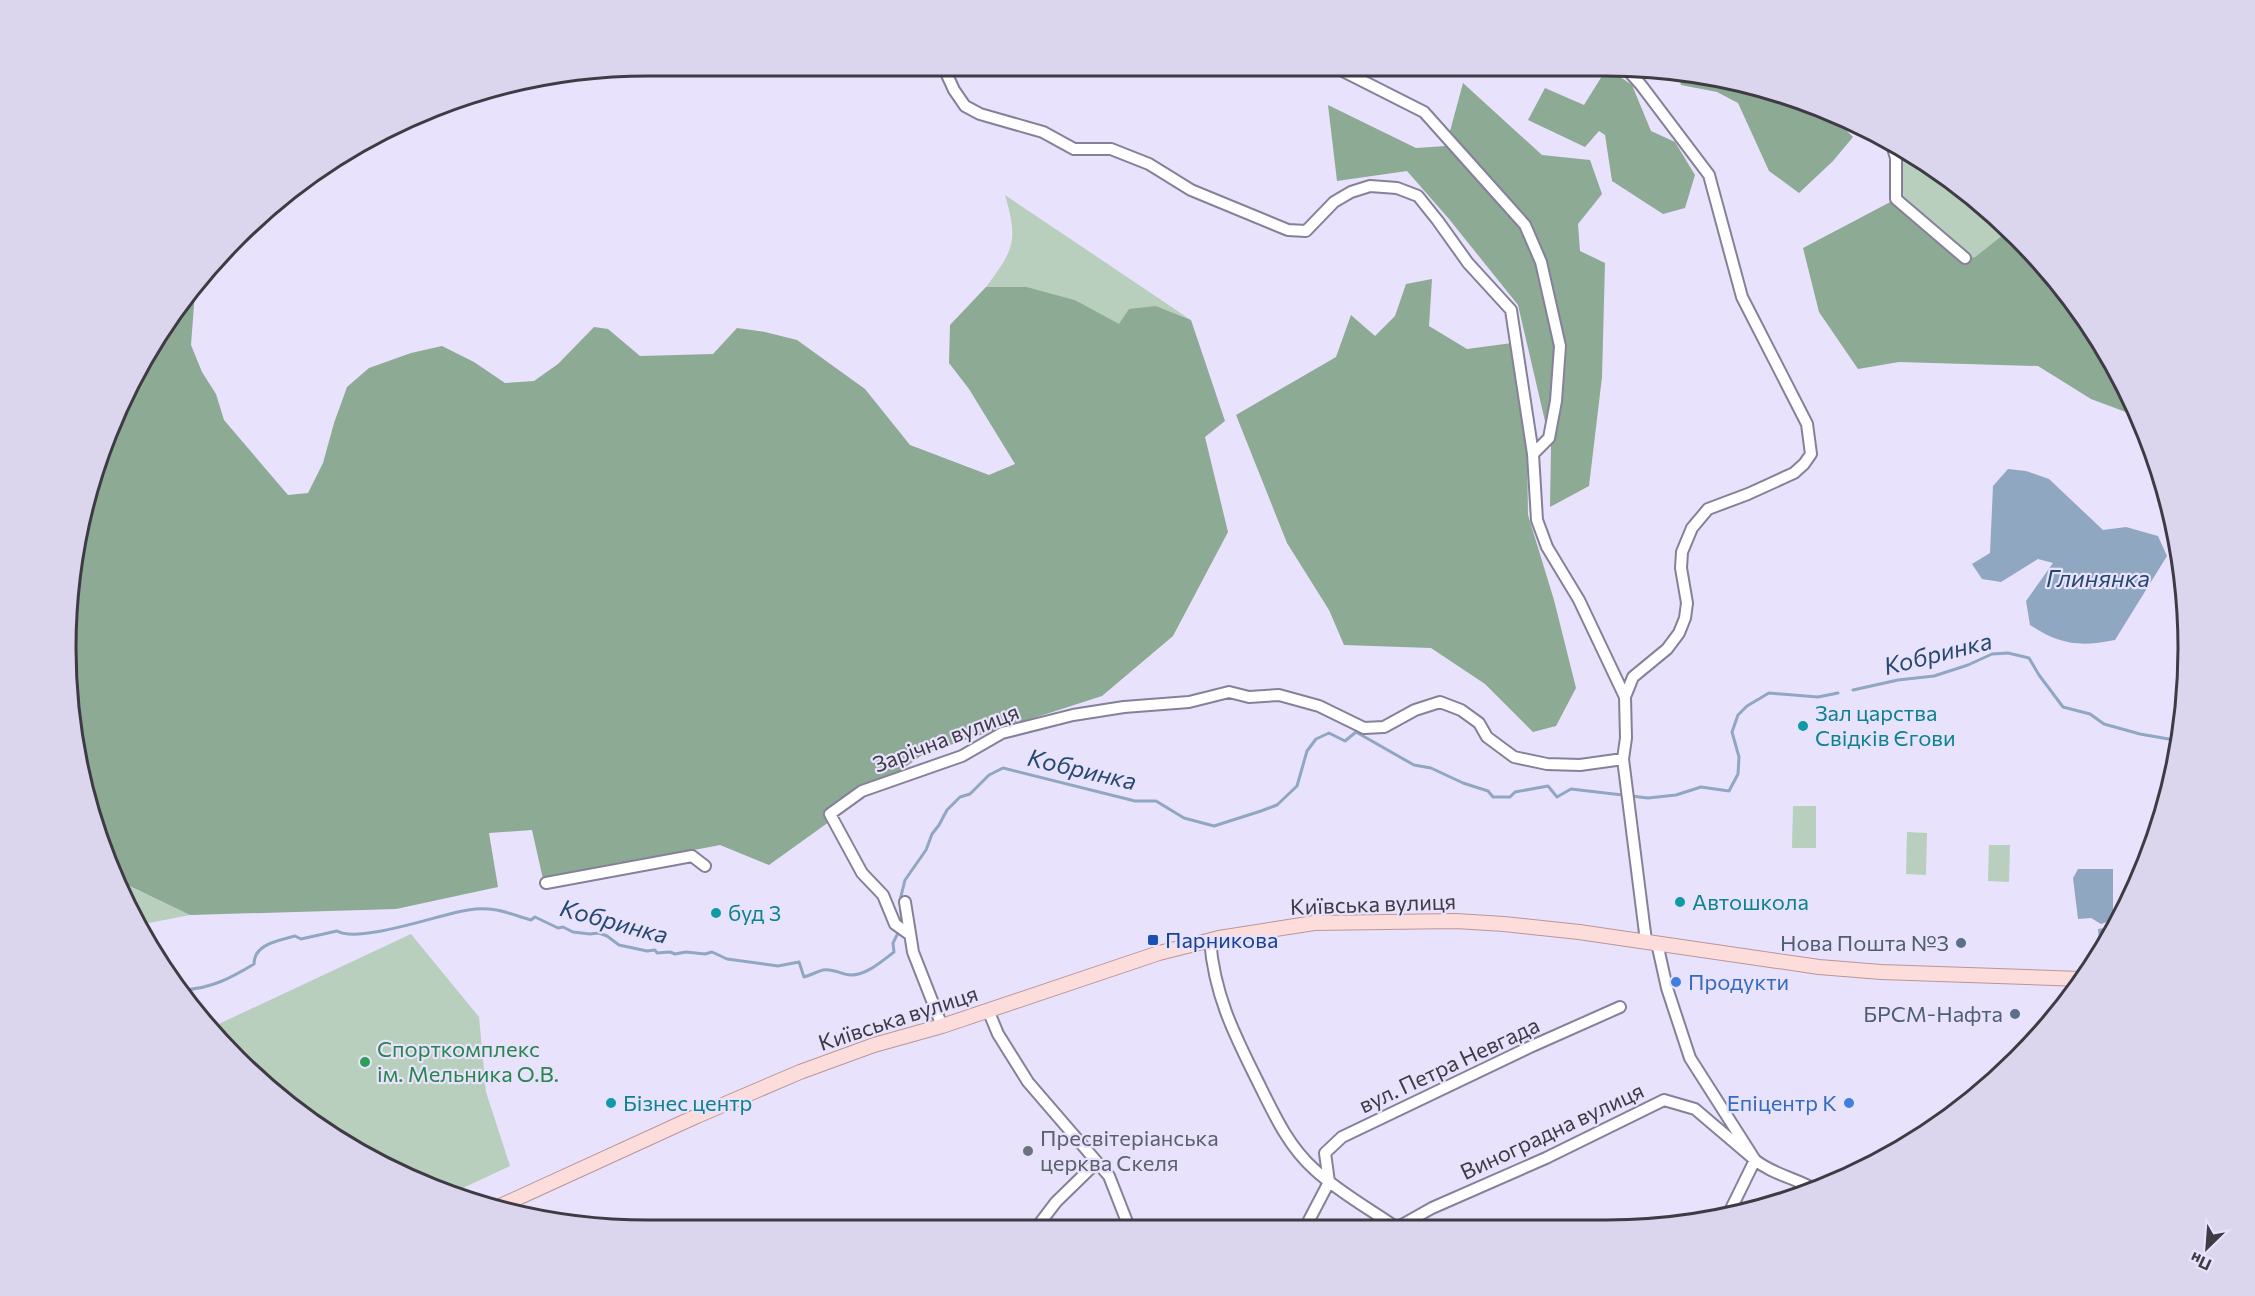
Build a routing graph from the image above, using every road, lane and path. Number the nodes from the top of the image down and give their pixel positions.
1 (948, 76) edge
2 (1353, 76) edge
3 (1634, 77) edge
4 (1895, 154) edge
5 (1965, 258) dead end
6 (1533, 454) junction
7 (1624, 697) junction
8 (1623, 759) junction
9 (705, 866) dead end
10 (546, 883) dead end
11 (905, 902) dead end
12 (902, 930) junction
13 (1210, 940) junction
14 (1651, 942) junction
15 (2073, 979) edge
16 (1620, 1007) dead end
17 (988, 1010) junction
18 (942, 1026) junction
19 (1755, 1160) junction
20 (1096, 1163) junction
21 (1329, 1182) junction
22 (1805, 1184) edge
23 (507, 1202) edge
24 (1733, 1205) edge
25 (1042, 1220) edge
26 (1126, 1220) edge
27 (1309, 1220) edge
28 (1385, 1220) edge
29 (1411, 1220) edge

1 - 6 street
2 - 6 street
3 - 7 street
4 - 5 street
6 - 7 street
7 - 8 street
8 - 12 street, Зарічна вулиця
8 - 14 street
9 - 10 street
11 - 12 street
12 - 18 street
13 - 14 main road, Київська вулиця
13 - 17 main road, Київська вулиця
13 - 21 street
14 - 15 main road, Київська вулиця
14 - 19 street
16 - 21 street, вул. Петра Невгада
17 - 18 main road, Київська вулиця
17 - 20 street
18 - 23 main road, Київська вулиця
19 - 22 street, Виноградна вулиця
19 - 24 street
19 - 29 street, Виноградна вулиця
20 - 25 street
20 - 26 street
21 - 27 street
21 - 28 street

